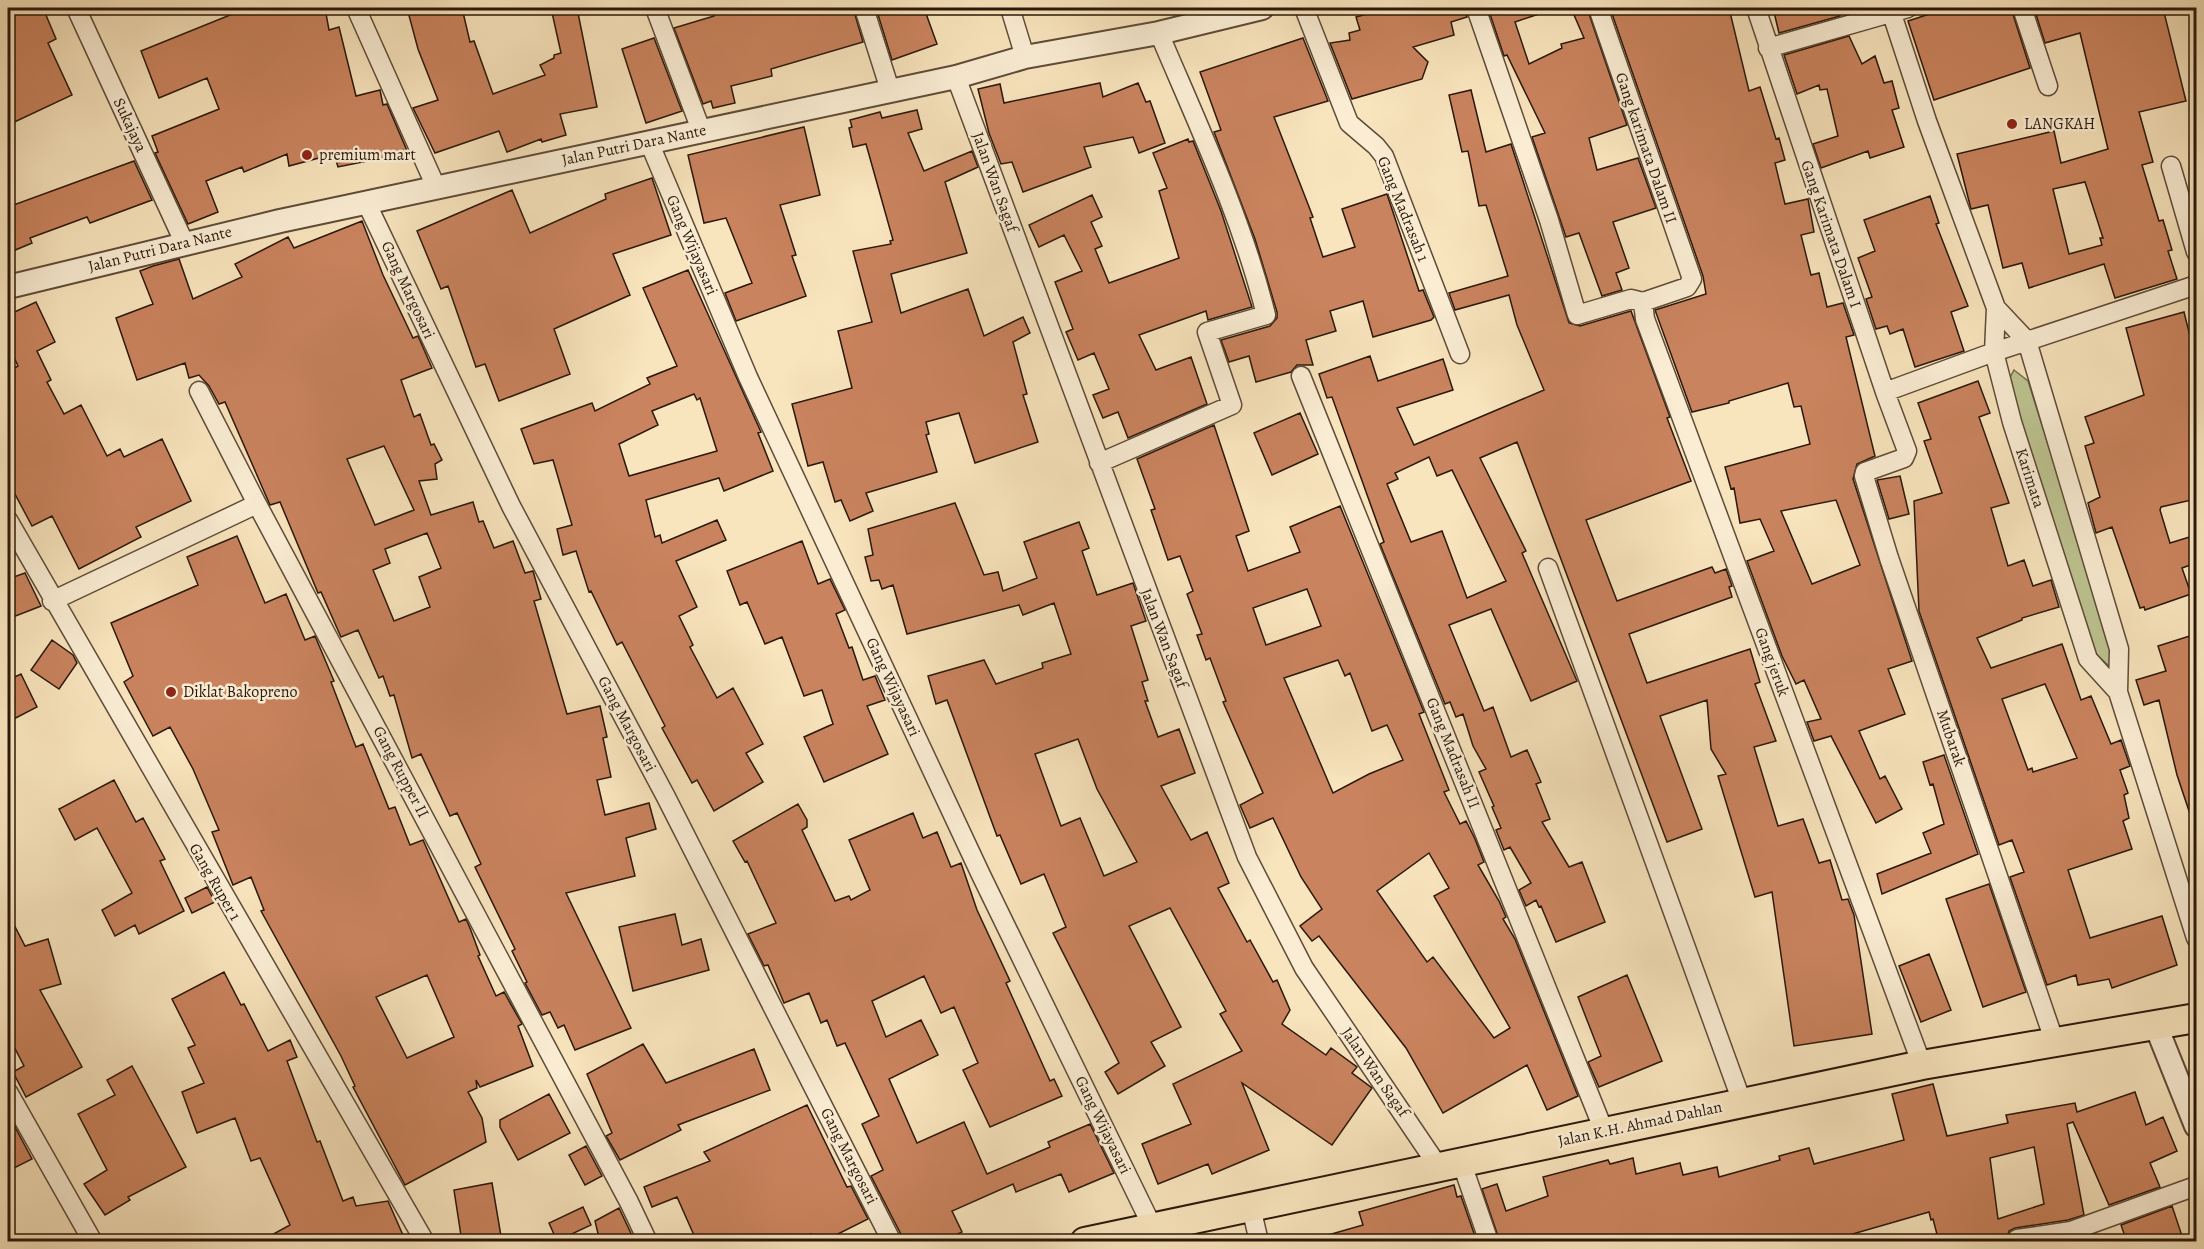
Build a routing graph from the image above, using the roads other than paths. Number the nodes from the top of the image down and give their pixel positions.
1 (76, 8) edge
2 (356, 8) edge
3 (654, 8) edge
4 (864, 8) edge
5 (1010, 8) edge
6 (1262, 8) edge
7 (1304, 8) edge
8 (1476, 8) edge
9 (1598, 8) edge
10 (1756, 8) edge
11 (2022, 8) edge
12 (1897, 9) edge
13 (1159, 33) junction
14 (1768, 48) junction
15 (1025, 57) junction
16 (956, 77) junction
17 (2048, 86) dead end
18 (890, 90) junction
19 (701, 130) junction
20 (649, 142) junction
21 (2171, 166) dead end
22 (436, 188) junction
23 (367, 204) junction
24 (184, 242) junction
25 (2196, 252) edge
26 (2196, 285) edge
27 (8, 287) edge
28 (1643, 302) junction
29 (1995, 308) junction
30 (2027, 341) junction
31 (1994, 352) junction
32 (1460, 354) dead end
33 (1301, 376) dead end
34 (198, 391) dead end
35 (1885, 392) junction
36 (1904, 458) joint
37 (1099, 463) junction
38 (257, 504) junction
39 (8, 520) edge
40 (1548, 568) dead end
41 (52, 601) junction
42 (2118, 692) junction
43 (2196, 938) edge
44 (2196, 1018) edge
45 (2156, 1026) junction
46 (2055, 1043) junction
47 (1922, 1065) junction
48 (8, 1092) edge
49 (1742, 1102) junction
50 (2196, 1126) edge
51 (1604, 1131) junction
52 (1450, 1163) junction
53 (2196, 1186) edge
54 (1251, 1206) junction
55 (1152, 1226) junction
56 (93, 1242) edge
57 (424, 1242) edge
58 (648, 1242) edge
59 (892, 1242) edge
60 (1085, 1242) edge
61 (1259, 1242) edge
62 (1489, 1242) edge
63 (2018, 1242) edge

1 - 24 street, Sukajaya
2 - 22 street
3 - 19 street
4 - 18 street
5 - 15 street
6 - 13 street, Jalan Putri Dara Nante
7 - 32 street, Gang Madrasah 1
8 - 28 street
9 - 28 street, Gang karimata Dalam II
10 - 14 street, Gang Karimata Dalam I
11 - 17 street
12 - 14 street
12 - 29 street, Karimata
13 - 15 street, Jalan Putri Dara Nante
13 - 37 street
14 - 35 street, Gang Karimata Dalam I
15 - 16 street, Jalan Putri Dara Nante
16 - 18 street, Jalan Putri Dara Nante
16 - 37 street, Jalan Wan Sagaf
18 - 19 street, Jalan Putri Dara Nante
19 - 20 street, Jalan Putri Dara Nante
20 - 22 street, Jalan Putri Dara Nante
20 - 55 street, Gang Wijayasari
21 - 25 street
22 - 23 street, Jalan Putri Dara Nante
23 - 24 street, Jalan Putri Dara Nante
23 - 59 street, Gang Margosari
24 - 27 street, Jalan Putri Dara Nante
26 - 30 street
28 - 47 street, Gang jeruk
29 - 30 street
29 - 31 street, Karimata
30 - 31 street
30 - 42 street
31 - 35 street
31 - 42 street, Karimata
33 - 51 street, Gang Madrasah II
34 - 38 street, Gang Rupper II
35 - 36 street, Gang Karimata Dalam I
36 - 46 street, Mubarak
37 - 52 street, Jalan Wan Sagaf
38 - 41 street
38 - 58 street, Gang Rupper II
39 - 41 street, Gang Ruper 1
40 - 49 street
41 - 57 street, Gang Ruper 1
42 - 43 street, Karimata
44 - 45 main road, Jalan K.H. Ahmad Dahlan
45 - 46 main road, Jalan K.H. Ahmad Dahlan
45 - 50 street
46 - 47 main road, Jalan K.H. Ahmad Dahlan
47 - 49 main road, Jalan K.H. Ahmad Dahlan
48 - 56 street
49 - 51 main road, Jalan K.H. Ahmad Dahlan
51 - 52 main road, Jalan K.H. Ahmad Dahlan
52 - 54 main road, Jalan K.H. Ahmad Dahlan
52 - 62 street, Jalan Wan Sagaf
53 - 63 street
54 - 55 main road, Jalan K.H. Ahmad Dahlan
54 - 61 street
55 - 60 main road, Jalan K.H. Ahmad Dahlan

